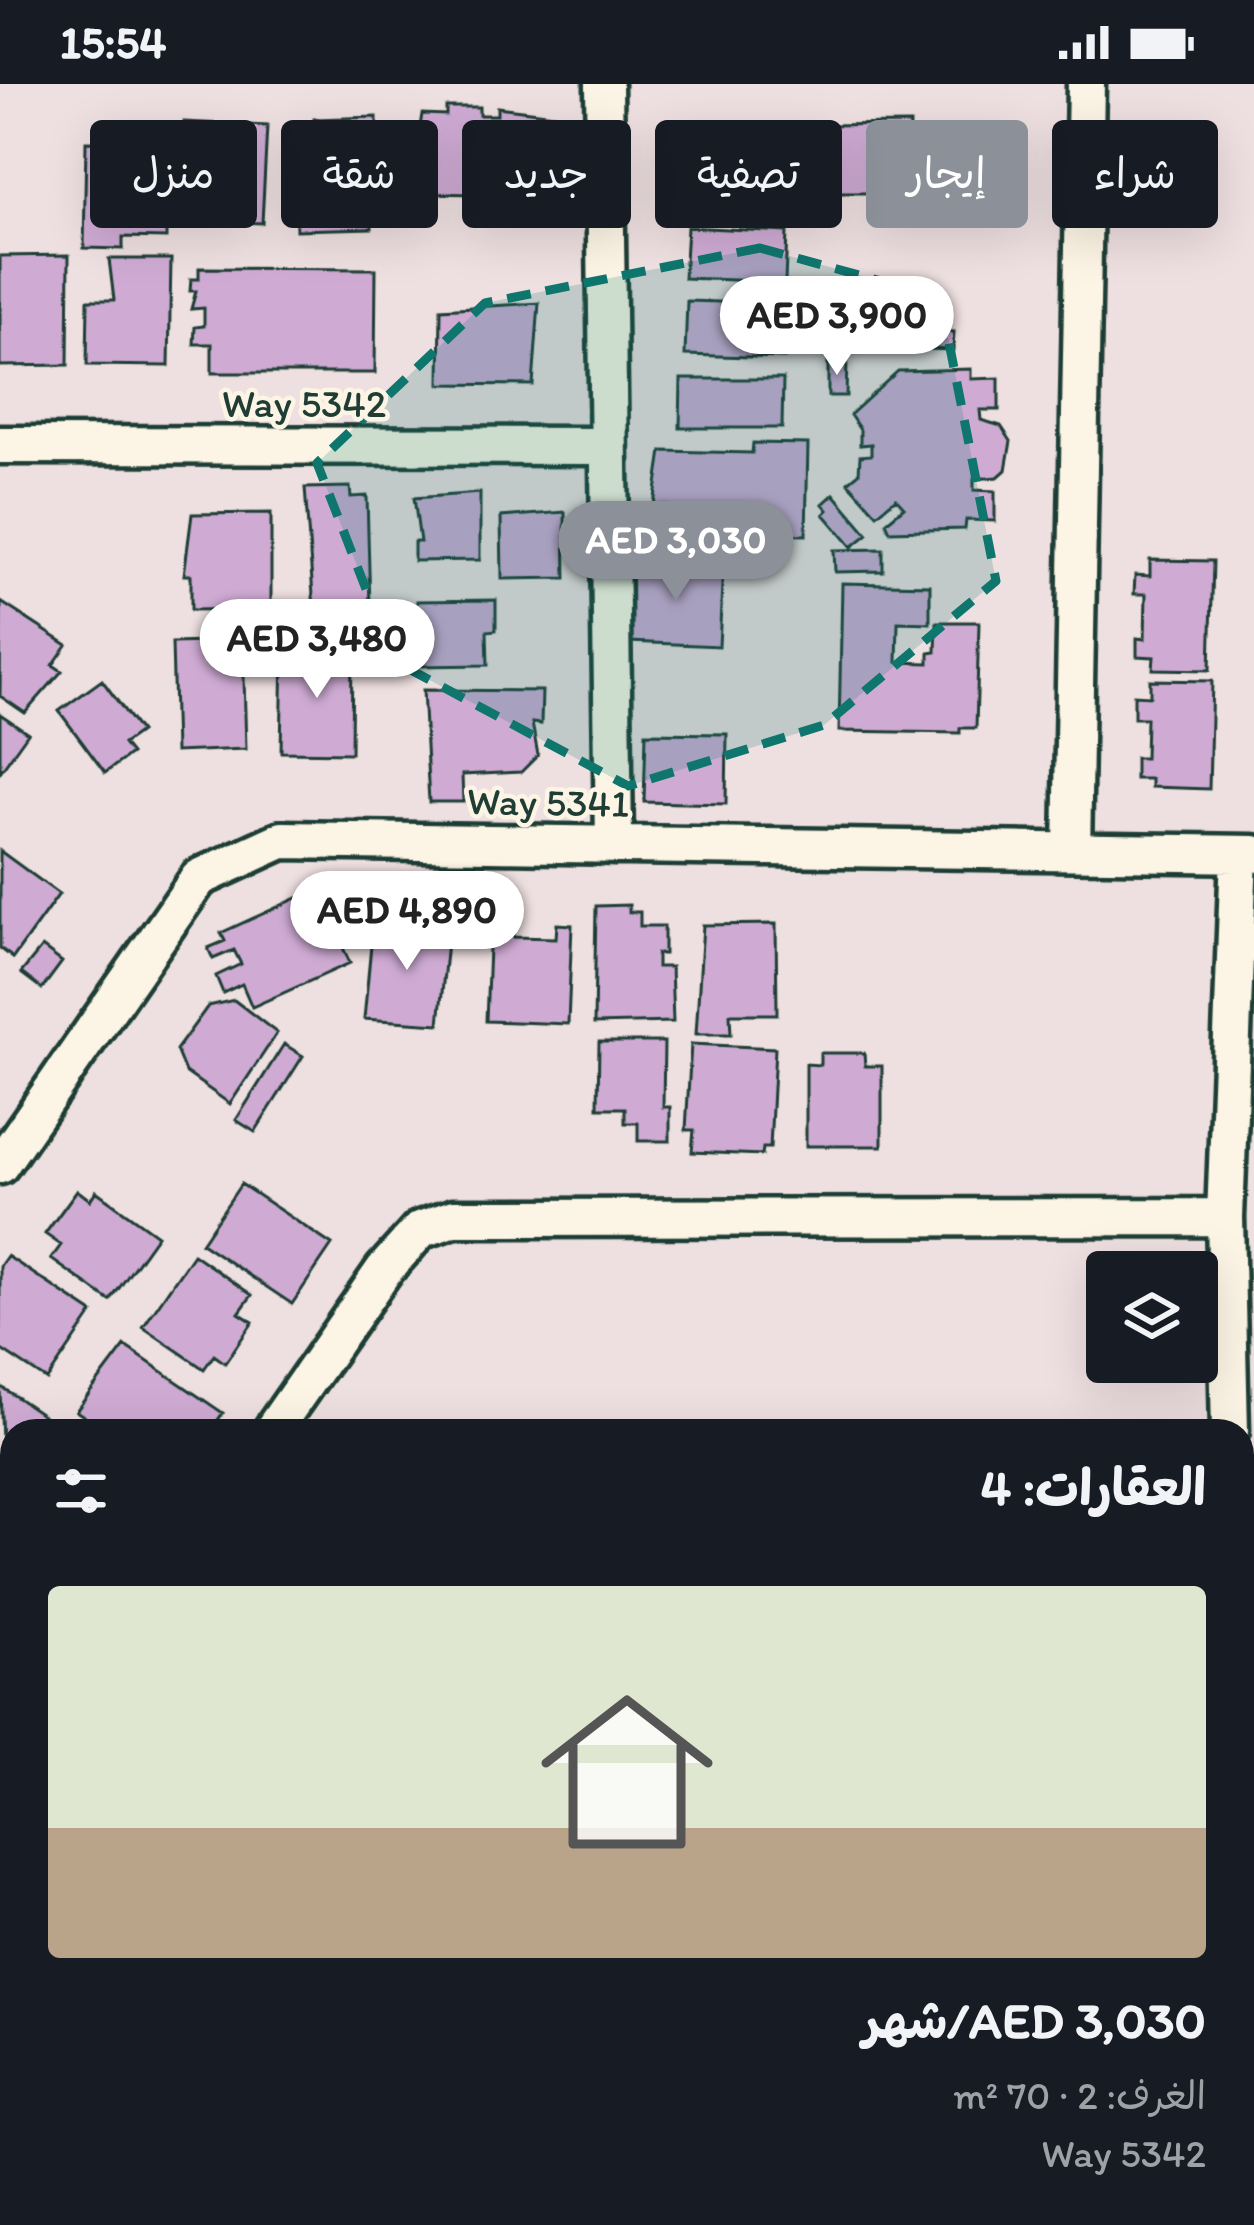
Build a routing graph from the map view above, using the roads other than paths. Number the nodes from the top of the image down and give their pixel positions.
1 (604, 84) edge
2 (1086, 84) edge
3 (0, 445) edge
4 (608, 446) junction
5 (614, 844) junction
6 (1072, 851) junction
7 (1246, 854) edge
8 (0, 1165) edge
9 (1226, 1217) junction
10 (280, 1419) edge
11 (1230, 1419) edge

1 - 4 street
2 - 6 street
3 - 4 street, Way 5342
4 - 5 street
5 - 6 street, Way 5341
5 - 8 street, Way 5341
6 - 7 street, Way 5341
7 - 9 street
9 - 10 street
9 - 11 street

